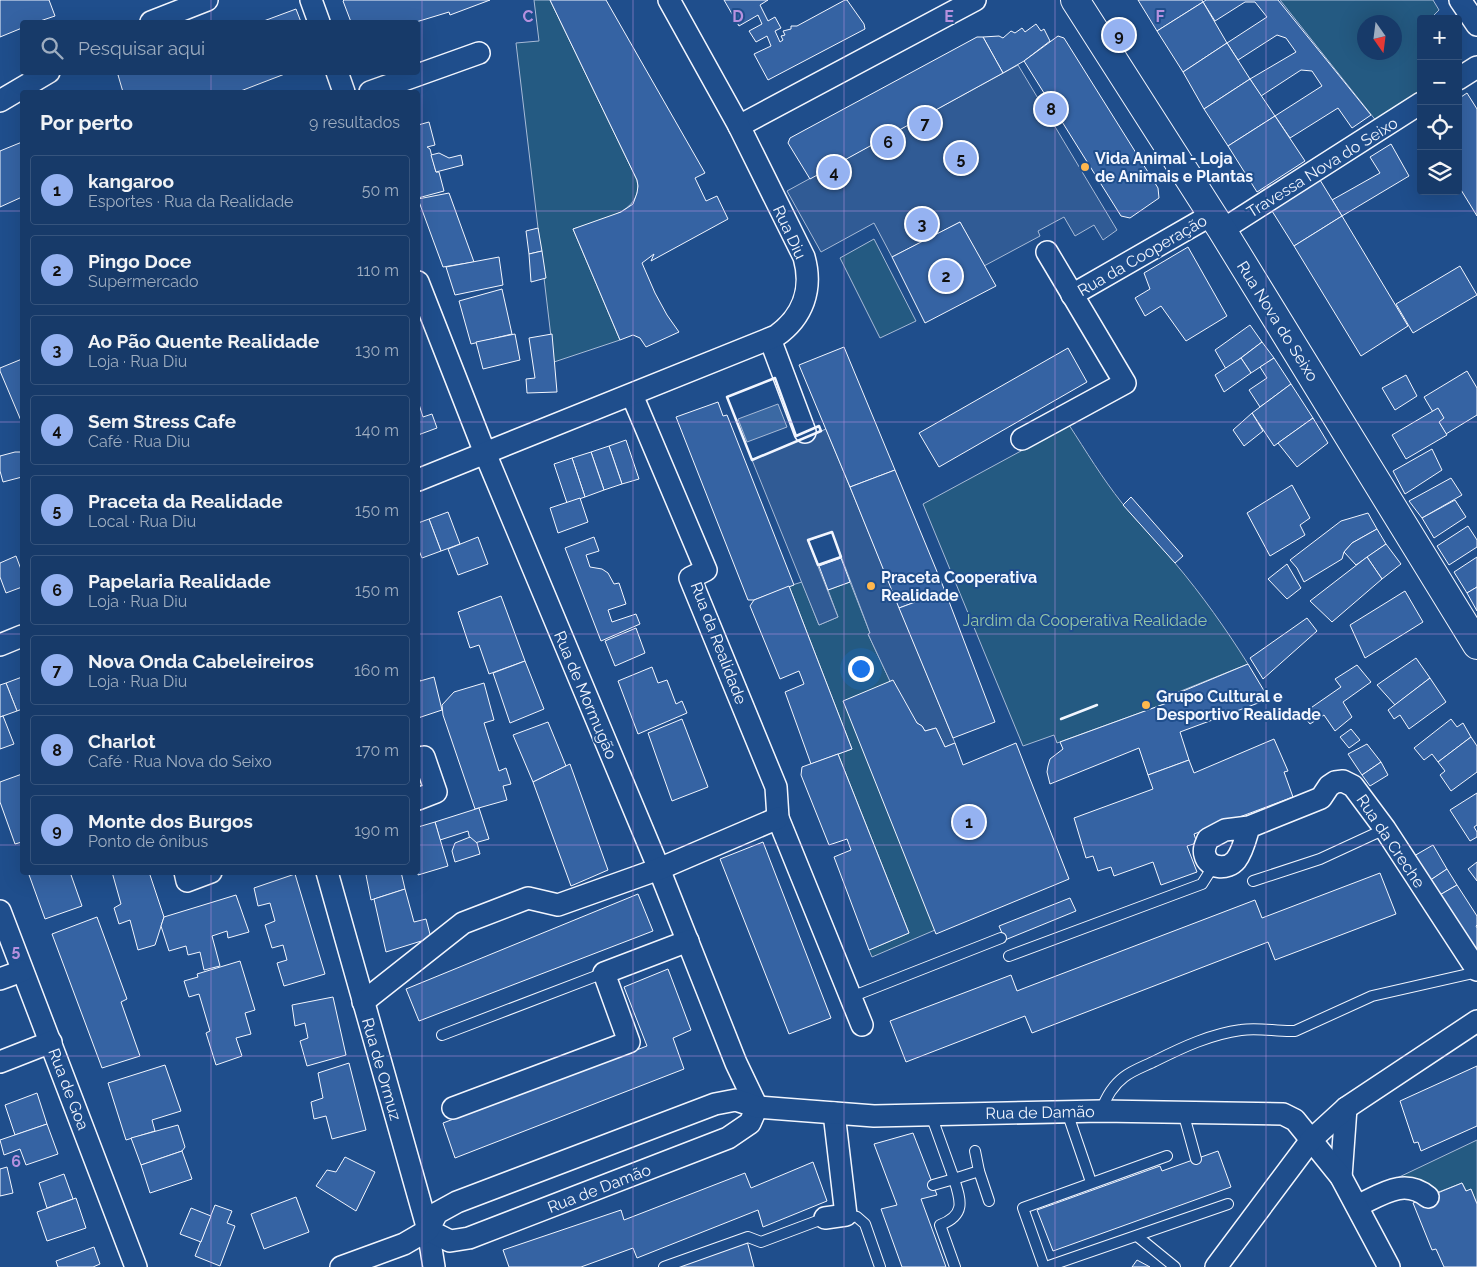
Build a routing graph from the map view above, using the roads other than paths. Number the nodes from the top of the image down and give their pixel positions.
1 (207, 0) edge
2 (311, 0) edge
3 (669, 0) edge
4 (975, 0) edge
5 (1075, 0) edge
6 (1460, 0) edge
7 (156, 20) edge
8 (318, 20) edge
9 (1477, 25) edge
10 (479, 53) dead end
11 (1477, 67) edge
12 (420, 74) edge
13 (44, 75) edge
14 (338, 75) edge
15 (418, 75) edge
16 (1462, 76) edge
17 (343, 90) edge
18 (376, 90) edge
19 (0, 101) edge
20 (1418, 105) edge
21 (739, 126) junction
22 (1218, 222) junction
23 (1047, 252) dead end
24 (420, 287) edge
25 (1072, 295) junction
26 (770, 339) junction
27 (632, 395) junction
28 (806, 432) dead end
29 (1022, 439) dead end
30 (485, 453) junction
31 (420, 479) edge
32 (20, 637) edge
33 (0, 645) edge
34 (1477, 645) edge
35 (420, 758) edge
36 (420, 798) edge
37 (778, 818) junction
38 (1250, 827) junction
39 (1385, 829) junction
40 (1214, 865) junction
41 (659, 869) junction
42 (186, 875) edge
43 (203, 875) edge
44 (327, 875) edge
45 (1253, 882) dead end
46 (0, 911) edge
47 (1001, 938) dead end
48 (688, 941) junction
49 (1009, 956) dead end
50 (22, 971) junction
51 (1477, 971) edge
52 (604, 973) junction
53 (0, 979) edge
54 (850, 998) junction
55 (363, 1002) junction
56 (1477, 1021) edge
57 (862, 1025) dead end
58 (442, 1035) dead end
59 (51, 1042) junction
60 (0, 1062) edge
61 (757, 1107) junction
62 (453, 1108) dead end
63 (1346, 1108) junction
64 (1101, 1111) junction
65 (1067, 1112) junction
66 (1183, 1112) junction
67 (834, 1113) junction
68 (931, 1115) junction
69 (1311, 1140) junction
70 (975, 1151) dead end
71 (1167, 1156) dead end
72 (1196, 1159) dead end
73 (979, 1171) junction
74 (1341, 1177) junction
75 (954, 1179) junction
76 (1091, 1182) junction
77 (933, 1185) dead end
78 (1428, 1196) dead end
79 (989, 1200) dead end
80 (1228, 1204) dead end
81 (1357, 1206) junction
82 (846, 1214) junction
83 (825, 1218) joint
84 (428, 1230) junction
85 (1137, 1236) junction
86 (136, 1267) edge
87 (341, 1267) edge
88 (434, 1267) edge
89 (664, 1267) edge
90 (880, 1267) edge
91 (955, 1267) edge
92 (1045, 1267) edge
93 (1176, 1267) edge
94 (1216, 1267) edge
95 (1389, 1267) edge

1 - 7 street
2 - 8 street
3 - 21 street, Rua Diu
4 - 21 street
5 - 22 main road, Rua Nova do Seixo
6 - 9 street
10 - 12 street
11 - 16 street
13 - 19 street
14 - 17 street
15 - 18 street
20 - 22 street, Travessa Nova do Seixo
21 - 26 street, Rua Diu
22 - 25 street, Rua da Cooperação
22 - 34 main road, Rua Nova do Seixo
23 - 25 street
24 - 30 street, Rua de Mormugão
25 - 29 street
26 - 27 street, Rua Diu
26 - 28 street
27 - 30 street, Rua Diu
27 - 37 street, Rua da Realidade
30 - 31 street, Rua Diu
30 - 41 street, Rua de Mormugão
32 - 33 street
35 - 36 street
37 - 41 street
37 - 54 street, Rua da Realidade
38 - 39 street, Rua da Creche
38 - 40 street
38 - 40 street, Rua da Creche
39 - 45 lane
39 - 51 street, Rua da Creche
40 - 49 lane
41 - 48 street, Rua de Mormugão
41 - 55 street
42 - 43 street
44 - 55 street, Rua de Ormuz
46 - 50 street, Rua de Goa
47 - 54 lane
48 - 52 street
48 - 61 street, Rua de Mormugão
50 - 53 street
50 - 59 street, Rua de Goa
51 - 64 lane
52 - 58 lane
52 - 62 street
54 - 57 street, Rua da Realidade
55 - 84 street, Rua de Ormuz
56 - 63 street
59 - 60 street
59 - 86 street, Rua de Goa
61 - 67 street, Rua de Damão
61 - 84 street, Rua de Damão
61 - 84 street, Rua de Damão
63 - 69 street
63 - 74 street
64 - 65 street, Rua de Damão
64 - 66 street, Rua de Damão
65 - 68 street, Rua de Damão
65 - 76 lane
66 - 69 street, Rua de Damão
66 - 72 lane
67 - 68 street, Rua de Damão
67 - 82 street
68 - 75 lane
69 - 74 street, Rua de Damão
69 - 94 street
70 - 73 lane
71 - 76 lane
73 - 75 lane
73 - 79 lane
74 - 81 street, Rua de Damão
75 - 77 lane
75 - 91 lane
76 - 92 lane
78 - 81 street
80 - 85 lane
81 - 95 street, Rua de Damão
82 - 83 street
82 - 90 lane
83 - 89 lane
84 - 87 street, Rua de Damão
84 - 88 street, Rua de Ormuz
85 - 92 lane
85 - 93 lane

